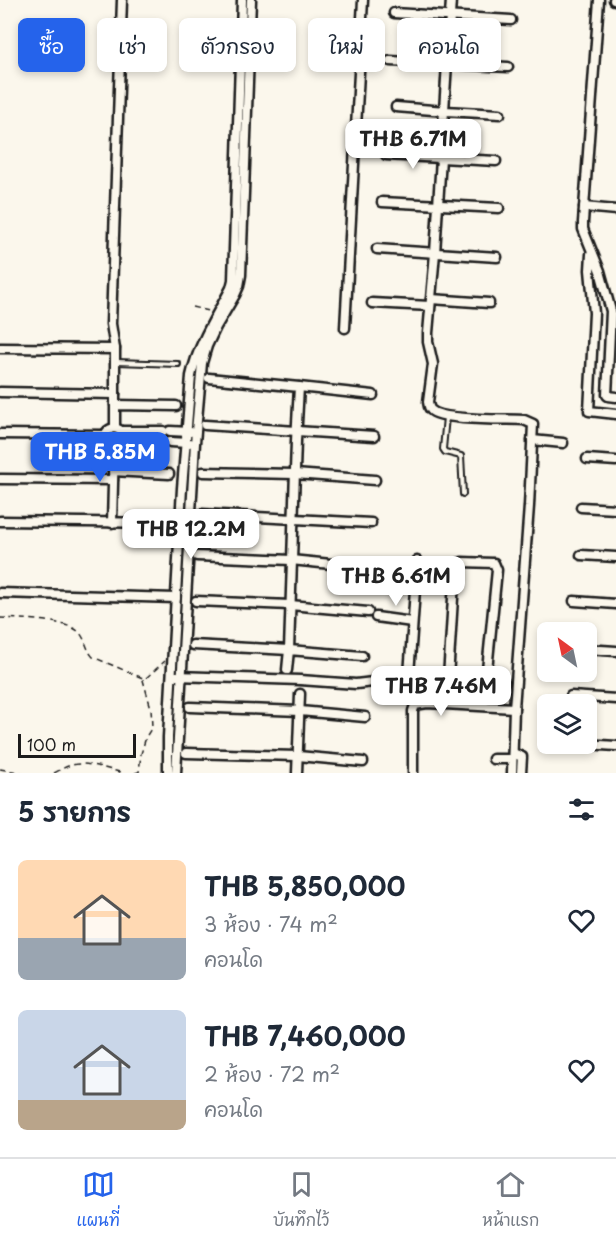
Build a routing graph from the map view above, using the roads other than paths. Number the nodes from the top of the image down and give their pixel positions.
1 (122, 0) edge
2 (242, 0) edge
3 (250, 0) edge
4 (363, 0) edge
5 (451, 0) edge
6 (599, 0) edge
7 (394, 13) dead end
8 (450, 16) junction
9 (511, 20) dead end
10 (390, 61) dead end
11 (397, 61) edge
12 (501, 67) edge
13 (508, 67) dead end
14 (446, 72) edge
15 (396, 106) dead end
16 (445, 111) junction
17 (500, 114) dead end
18 (386, 155) dead end
19 (441, 158) junction
20 (496, 161) dead end
21 (382, 202) dead end
22 (438, 204) junction
23 (584, 207) junction
24 (499, 208) dead end
25 (616, 210) edge
26 (377, 249) dead end
27 (591, 250) junction
28 (435, 253) junction
29 (497, 257) dead end
30 (430, 302) junction
31 (372, 303) dead end
32 (489, 303) dead end
33 (213, 327) junction
34 (345, 328) dead end
35 (0, 348) edge
36 (115, 349) junction
37 (116, 362) junction
38 (178, 364) dead end
39 (201, 377) junction
40 (299, 387) junction
41 (0, 392) edge
42 (115, 394) junction
43 (373, 395) dead end
44 (616, 397) edge
45 (115, 405) junction
46 (176, 406) dead end
47 (616, 414) edge
48 (446, 417) junction
49 (205, 424) dead end
50 (297, 430) junction
51 (192, 432) junction
52 (0, 434) edge
53 (105, 435) junction
54 (118, 436) junction
55 (374, 436) dead end
56 (532, 440) junction
57 (191, 443) junction
58 (563, 443) dead end
59 (587, 459) dead end
60 (616, 461) edge
61 (203, 472) dead end
62 (169, 474) dead end
63 (295, 474) junction
64 (113, 476) junction
65 (0, 479) edge
66 (375, 480) dead end
67 (463, 494) dead end
68 (581, 507) dead end
69 (616, 509) edge
70 (202, 514) dead end
71 (293, 518) junction
72 (0, 521) edge
73 (112, 523) junction
74 (167, 523) dead end
75 (371, 523) dead end
76 (581, 555) dead end
77 (197, 556) dead end
78 (616, 557) edge
79 (291, 560) junction
80 (417, 561) dead end
81 (416, 576) junction
82 (0, 593) edge
83 (176, 598) junction
84 (196, 601) dead end
85 (574, 601) dead end
86 (616, 604) edge
87 (290, 606) junction
88 (368, 612) dead end
89 (376, 617) dead end
90 (412, 622) junction
91 (194, 645) dead end
92 (289, 650) junction
93 (597, 650) edge
94 (616, 651) edge
95 (362, 656) dead end
96 (287, 670) dead end
97 (409, 675) junction
98 (177, 676) junction
99 (448, 678) junction
100 (486, 680) junction
101 (504, 682) dead end
102 (300, 694) dead end
103 (597, 698) edge
104 (616, 699) edge
105 (190, 707) dead end
106 (514, 708) junction
107 (300, 711) junction
108 (365, 717) dead end
109 (597, 745) edge
110 (616, 746) edge
111 (186, 753) dead end
112 (298, 756) junction
113 (513, 756) junction
114 (494, 759) dead end
115 (363, 762) dead end
116 (168, 773) edge
117 (176, 773) edge
118 (297, 773) edge
119 (412, 773) edge
120 (512, 773) edge
121 (521, 773) edge

1 - 36 street
2 - 33 street
3 - 33 street
4 - 34 street
5 - 8 street
6 - 23 street
7 - 8 street
8 - 9 street
10 - 11 street
12 - 13 street
14 - 16 street
15 - 16 street
16 - 17 street
16 - 19 street
18 - 19 street
19 - 20 street
19 - 22 street
21 - 22 street
22 - 24 street
22 - 28 street
23 - 25 street
23 - 27 street
26 - 28 street
27 - 44 street
27 - 47 street
28 - 29 street
28 - 30 street
30 - 31 street
30 - 32 street
30 - 48 street
33 - 39 street
35 - 36 street
36 - 37 street
37 - 38 lane
37 - 42 street
39 - 40 street
39 - 51 street
40 - 43 street
40 - 50 street
41 - 42 street
42 - 45 street
45 - 46 street
45 - 54 street
48 - 56 street
48 - 67 lane
49 - 50 street
50 - 55 street
50 - 63 street
51 - 54 street
51 - 57 street
52 - 53 street
53 - 54 street
53 - 54 street
54 - 57 street
54 - 64 street
56 - 58 street
56 - 106 street
57 - 83 street
57 - 98 street
59 - 60 street
61 - 63 street
62 - 64 street
63 - 66 street
63 - 71 street
64 - 65 street
64 - 73 street
68 - 69 street
70 - 71 street
71 - 75 street
71 - 79 street
72 - 73 street
73 - 74 street
76 - 78 street
77 - 79 street
79 - 81 street
79 - 87 street
80 - 81 street
81 - 90 street
82 - 83 street
83 - 98 street
84 - 87 street
85 - 86 street
87 - 88 street
87 - 92 street
89 - 90 street
90 - 97 street
91 - 92 street
92 - 95 street
92 - 96 street
93 - 94 street
97 - 98 street
97 - 99 street
98 - 116 street
98 - 117 street
99 - 100 street
99 - 100 street
100 - 101 street
102 - 107 street
103 - 104 street
105 - 107 street
106 - 113 street
106 - 119 street
107 - 108 street
107 - 112 street
109 - 110 street
111 - 112 street
112 - 115 street
112 - 118 street
113 - 114 street
113 - 120 street
113 - 121 street

